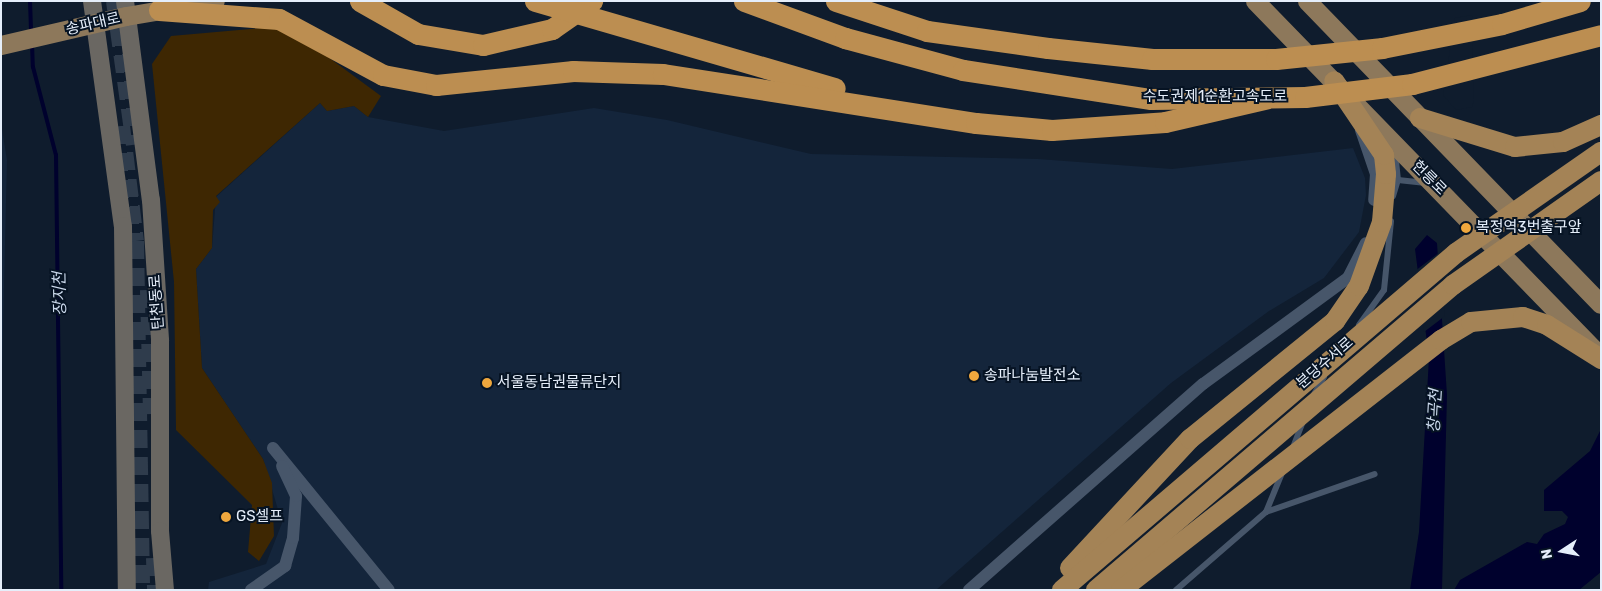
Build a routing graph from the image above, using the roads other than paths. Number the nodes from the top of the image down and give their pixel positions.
1 (92, 1) edge
2 (215, 1) edge
3 (534, 1) edge
4 (592, 1) edge
5 (744, 1) edge
6 (836, 1) edge
7 (1254, 1) edge
8 (1307, 1) edge
9 (1580, 1) edge
10 (365, 5) edge
11 (125, 9) edge
12 (159, 10) junction
13 (94, 24) junction
14 (1601, 35) edge
15 (1, 45) edge
16 (1334, 81) junction
17 (1265, 99) junction
18 (1356, 113) junction
19 (919, 114) junction
20 (1420, 118) junction
21 (1601, 125) edge
22 (1395, 142) junction
23 (1601, 152) edge
24 (1398, 180) junction
25 (1601, 181) edge
26 (1435, 184) junction
27 (1601, 304) edge
28 (1601, 358) edge
29 (1376, 474) dead end
30 (1266, 512) junction
31 (127, 590) edge
32 (165, 590) edge
33 (251, 590) edge
34 (389, 590) edge
35 (969, 590) edge
36 (1050, 590) edge
37 (1062, 590) edge
38 (1096, 590) edge
39 (1121, 590) edge
40 (1176, 590) edge

1 - 13 main road, 탄천동로
2 - 12 main road, 송파대로
3 - 19 highway
4 - 10 highway
5 - 17 highway, 수도권제1순환고속도로
6 - 9 highway
7 - 16 main road, 헌릉로
8 - 20 main road
11 - 12 main road, 송파대로
11 - 13 main road, 송파대로
11 - 32 main road, 탄천동로
12 - 19 highway
13 - 15 main road, 송파대로
13 - 31 main road, 탄천동로
14 - 17 highway, 수도권제1순환고속도로
16 - 18 highway
16 - 22 main road, 헌릉로
17 - 19 highway
18 - 35 street
18 - 36 highway
20 - 21 highway
20 - 27 main road
22 - 24 lane
22 - 26 main road, 헌릉로
23 - 37 highway, 분당수서로
24 - 26 lane
24 - 30 lane
25 - 38 highway, 분당수서로
26 - 28 main road, 헌릉로
28 - 39 highway
29 - 30 lane
30 - 40 lane
33 - 34 street

